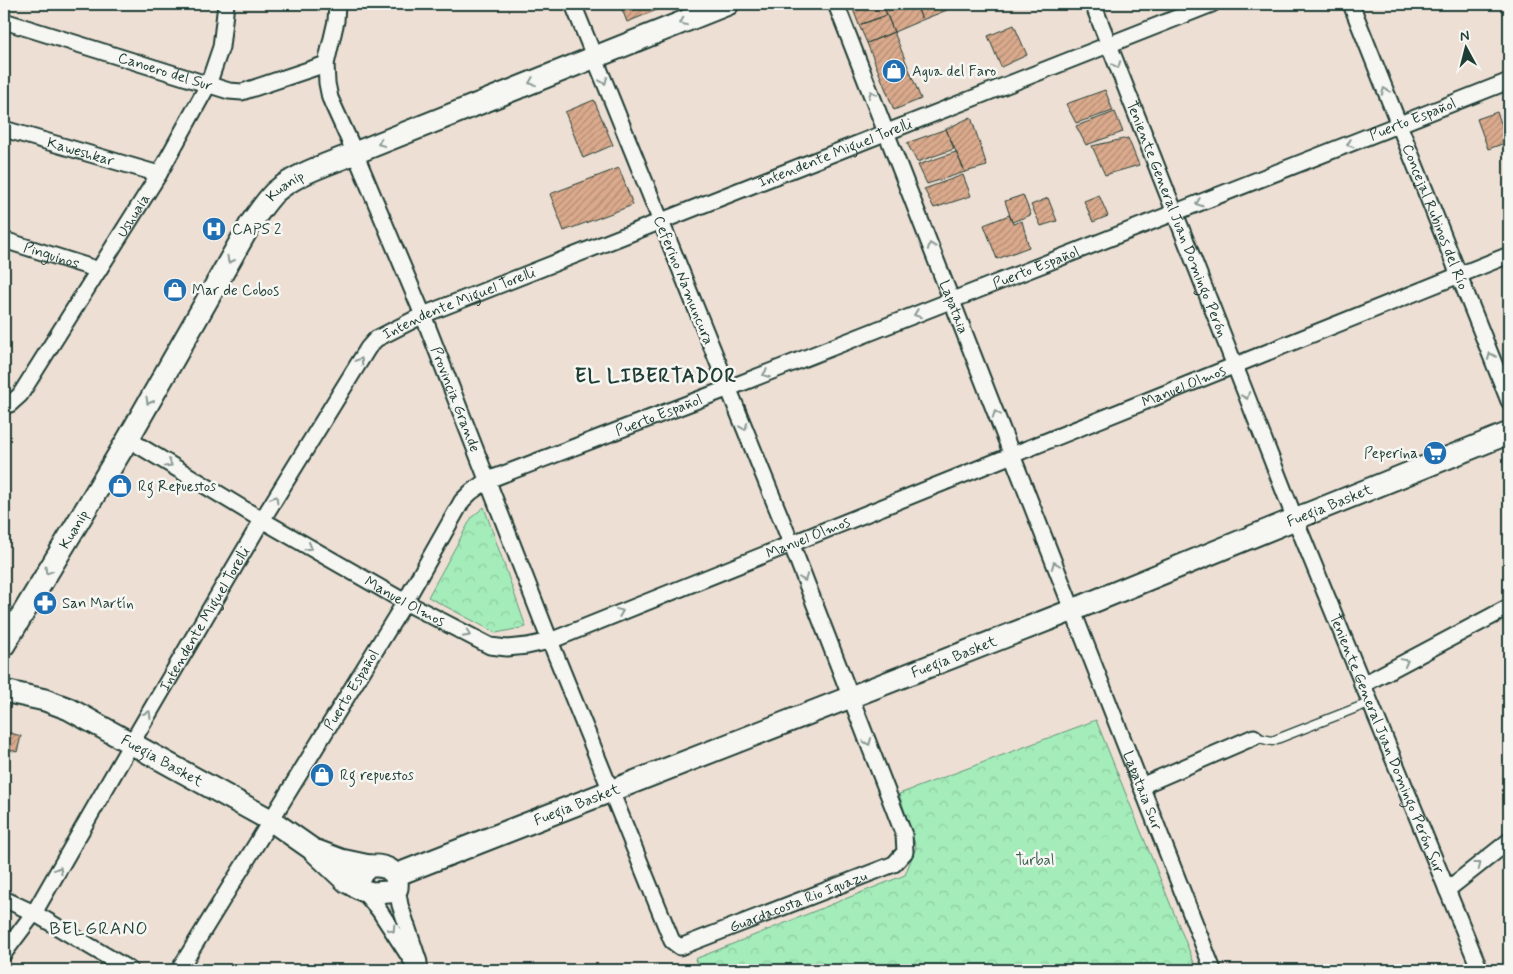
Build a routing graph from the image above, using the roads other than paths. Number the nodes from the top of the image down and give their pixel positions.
1 (226, 4) edge
2 (336, 4) edge
3 (573, 4) edge
4 (728, 4) edge
5 (836, 4) edge
6 (1093, 4) edge
7 (1212, 4) edge
8 (1351, 4) edge
9 (4, 21) edge
10 (1109, 46) junction
11 (595, 57) junction
12 (326, 64) junction
13 (1509, 81) edge
14 (208, 85) junction
15 (1399, 125) junction
16 (4, 129) edge
17 (888, 133) junction
18 (355, 153) junction
19 (159, 174) junction
20 (1175, 213) junction
21 (660, 221) junction
22 (4, 240) edge
23 (1509, 255) edge
24 (99, 270) junction
25 (1458, 274) junction
26 (952, 301) junction
27 (423, 315) junction
28 (1234, 366) junction
29 (729, 388) junction
30 (1509, 401) edge
31 (4, 406) edge
32 (1509, 433) edge
33 (128, 439) junction
34 (1011, 455) junction
35 (488, 480) junction
36 (1295, 519) junction
37 (262, 520) junction
38 (791, 543) junction
39 (405, 602) junction
40 (1509, 607) edge
41 (1073, 610) junction
42 (550, 641) junction
43 (4, 645) edge
44 (1362, 685) junction
45 (4, 691) edge
46 (850, 697) junction
47 (1369, 702) junction
48 (1254, 737) joint
49 (131, 744) junction
50 (1141, 786) junction
51 (610, 792) junction
52 (272, 821) junction
53 (904, 835) joint
54 (1509, 841) edge
55 (312, 849) junction
56 (369, 866) junction
57 (396, 882) junction
58 (360, 889) junction
59 (1447, 890) junction
60 (4, 899) edge
61 (34, 913) junction
62 (672, 941) joint
63 (4, 953) edge
64 (130, 970) edge
65 (179, 970) edge
66 (418, 970) edge
67 (422, 970) edge
68 (1213, 970) edge
69 (1480, 970) edge

1 - 14 street, Ushuaia
2 - 12 street, Provincia Grande
3 - 11 street, Ceferino Namuncura
4 -> 11 main road, Kuanip
17 -> 5 street, Lapataia
6 - 10 street, Teniente General Juan Domingo Perón
7 - 10 street, Intendente Miguel Torelli
15 -> 8 street, Concejal Rubinos del Río
9 - 14 street, Canoero del Sur
10 - 17 street, Intendente Miguel Torelli
10 -> 20 street, Teniente General Juan Domingo Perón
11 -> 18 main road, Kuanip
11 -> 21 street, Ceferino Namuncura
12 - 14 street, Canoero del Sur
12 - 18 street, Provincia Grande
13 - 15 street, Puerto Español
14 - 19 street, Ushuaia
15 -> 20 street, Puerto Español
15 - 25 street, Concejal Rubinos del Río
16 - 19 street, Kaweshkar
17 - 21 street, Intendente Miguel Torelli
26 -> 17 street, Lapataia
18 - 27 street, Provincia Grande
18 -> 33 main road, Kuanip
19 - 24 street, Ushuaia
20 - 26 street, Puerto Español
20 - 28 street, Teniente General Juan Domingo Perón
21 - 27 street, Intendente Miguel Torelli
21 - 29 street, Ceferino Namuncura
22 - 24 street, Pinguinos
23 - 25 street, Manuel Olmos
24 - 31 street, Ushuaia
25 - 28 street, Manuel Olmos
30 -> 25 street, Concejal Rubinos del Río
26 -> 29 street, Puerto Español
34 -> 26 street, Lapataia
27 - 35 street, Provincia Grande
37 -> 27 street, Intendente Miguel Torelli
28 - 34 street, Manuel Olmos
28 -> 36 street, Teniente General Juan Domingo Perón
29 - 35 street, Puerto Español
29 -> 38 street, Ceferino Namuncura
32 - 36 main road, Fuegia Basket
33 -> 37 street, Manuel Olmos
33 -> 43 main road, Kuanip
34 - 38 street, Manuel Olmos
41 -> 34 street, Lapataia
35 - 39 street, Puerto Español
35 - 42 street, Provincia Grande
36 - 41 main road, Fuegia Basket
36 - 44 street, Teniente General Juan Domingo Perón Sur
37 -> 39 street, Manuel Olmos
49 -> 37 street, Intendente Miguel Torelli
42 -> 38 street, Manuel Olmos
38 -> 46 street, Ceferino Namuncura
39 -> 42 street, Manuel Olmos
39 - 52 street, Puerto Español
44 -> 40 street
41 - 46 main road, Fuegia Basket
41 - 50 street, Lapataia Sur
42 - 51 street, Provincia Grande
44 - 47 street, Teniente General Juan Domingo Perón Sur
45 - 49 main road, Fuegia Basket
46 - 51 main road, Fuegia Basket
46 -> 53 street, Ceferino Namuncura
47 - 48 lane
47 - 59 street, Teniente General Juan Domingo Perón Sur
48 - 50 street
49 - 52 main road, Fuegia Basket
61 -> 49 street, Intendente Miguel Torelli
50 - 68 street, Lapataia Sur
51 - 57 main road, Fuegia Basket
51 - 62 street, Provincia Grande
52 - 55 main road, Fuegia Basket
52 - 65 street, Puerto Español
53 - 62 street, Guardacosta Rio Iguazu
59 -> 54 street
55 - 56 main road, Fuegia Basket
55 - 58 main road, Fuegia Basket
56 - 57 main road
56 - 58 main road
57 - 58 main road
57 - 67 street
58 -> 66 street
59 - 69 street, Teniente General Juan Domingo Perón Sur
60 - 61 street
61 - 63 street, Intendente Miguel Torelli
61 - 64 street

